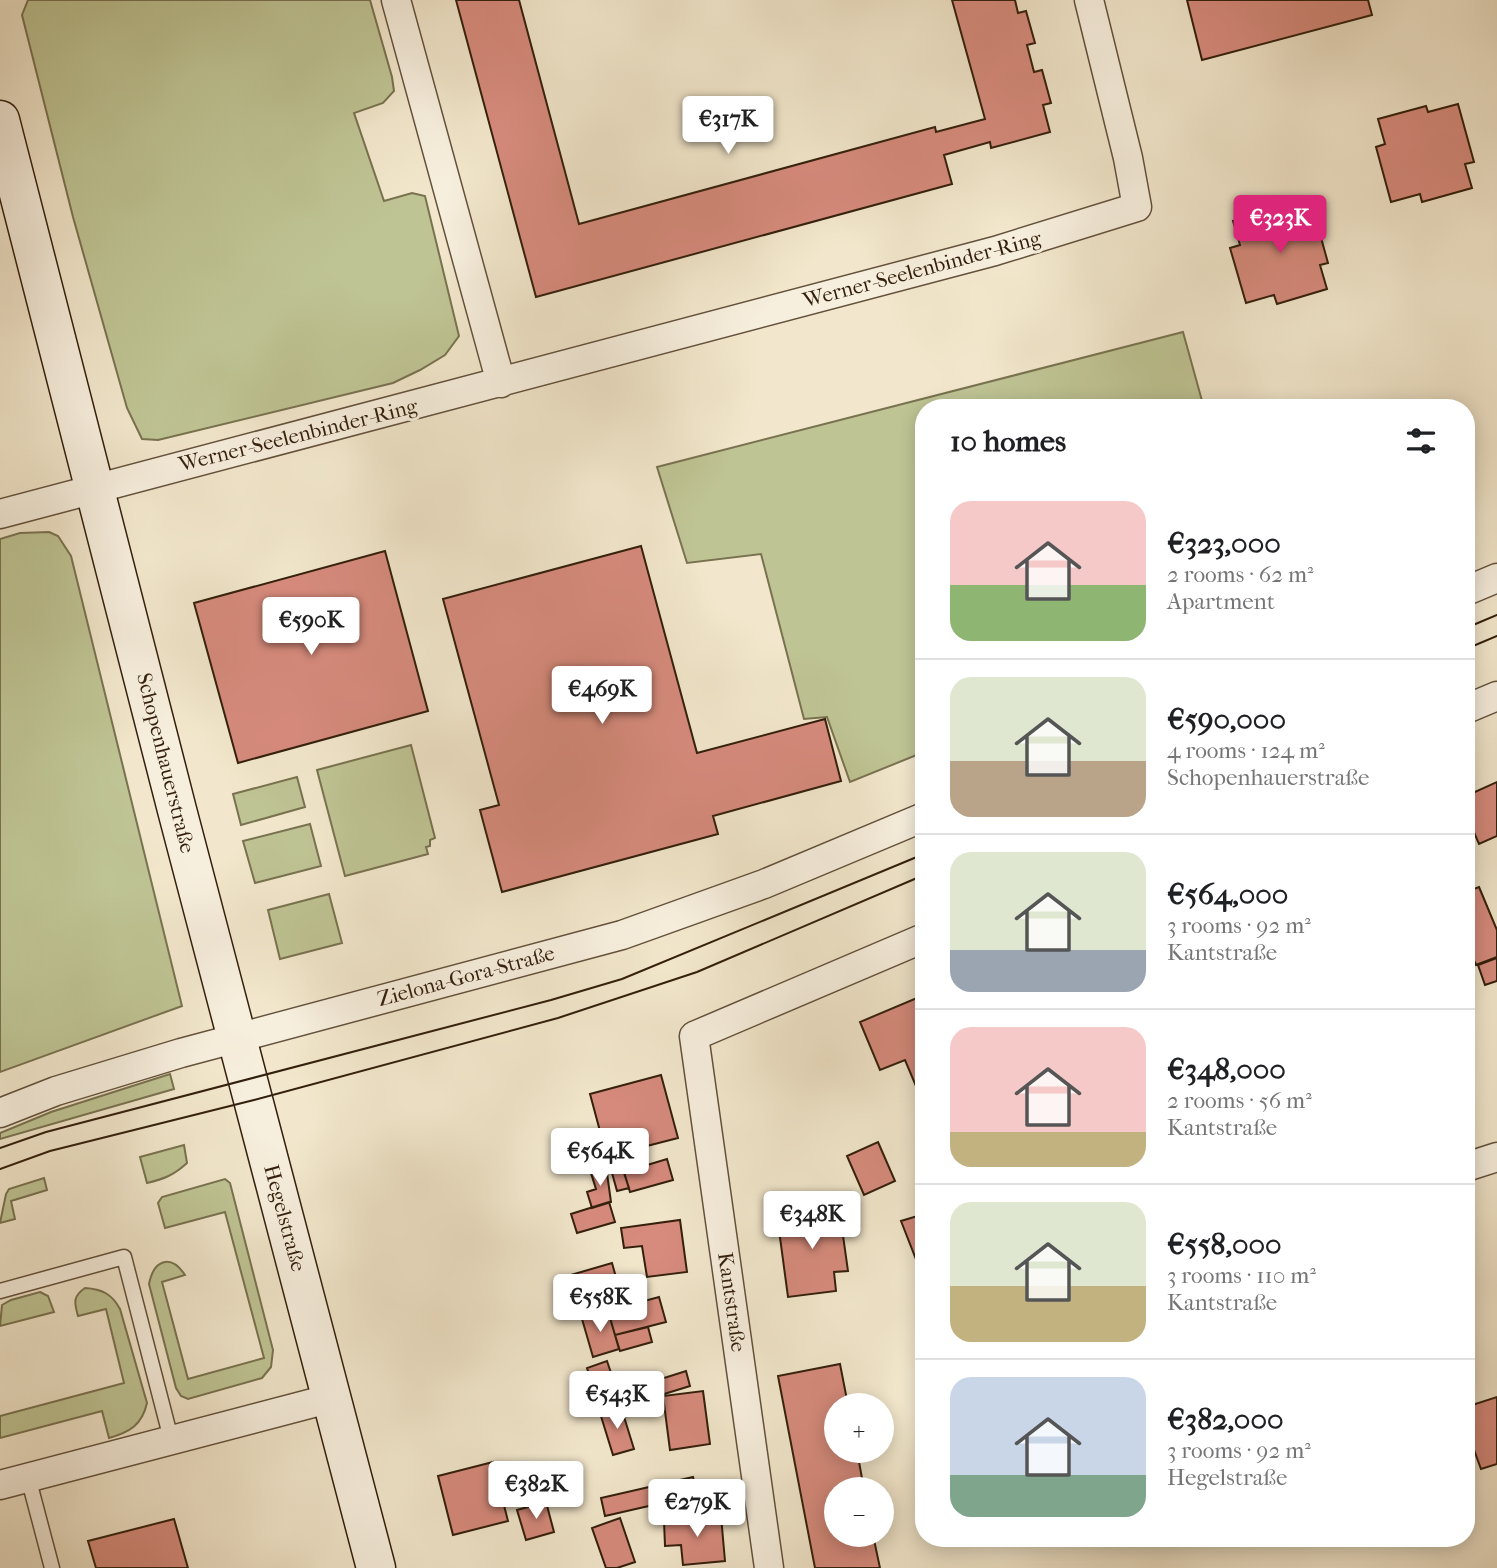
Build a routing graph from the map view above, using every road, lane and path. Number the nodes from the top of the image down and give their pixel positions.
1 (396, 0) edge
2 (1089, 0) edge
3 (0, 120) edge
4 (500, 383) junction
5 (96, 488) junction
6 (0, 514) edge
7 (1497, 578) edge
8 (1475, 587) edge
9 (1497, 696) edge
10 (1475, 705) edge
11 (915, 821) edge
12 (915, 943) edge
13 (237, 1038) junction
14 (0, 1113) edge
15 (1497, 1157) edge
16 (1475, 1164) edge
17 (0, 1292) edge
18 (332, 1398) junction
19 (171, 1439) junction
20 (28, 1477) junction
21 (0, 1485) edge
22 (52, 1568) edge
23 (376, 1568) edge
24 (769, 1568) edge

1 - 4 street
2 - 4 street, Werner-Seelenbinder-Ring
3 - 5 street, Schopenhauerstraße
4 - 5 street, Werner-Seelenbinder-Ring
5 - 6 street
5 - 13 street, Schopenhauerstraße
7 - 8 street
9 - 10 street
11 - 13 street, Zielona-Gora-Straße
12 - 24 street, Kantstraße
13 - 14 street, Zielona-Gora-Straße
13 - 18 street, Hegelstraße
15 - 16 street
17 - 19 lane
18 - 19 street
18 - 23 street, Hegelstraße
19 - 20 street
20 - 21 street
20 - 22 lane

